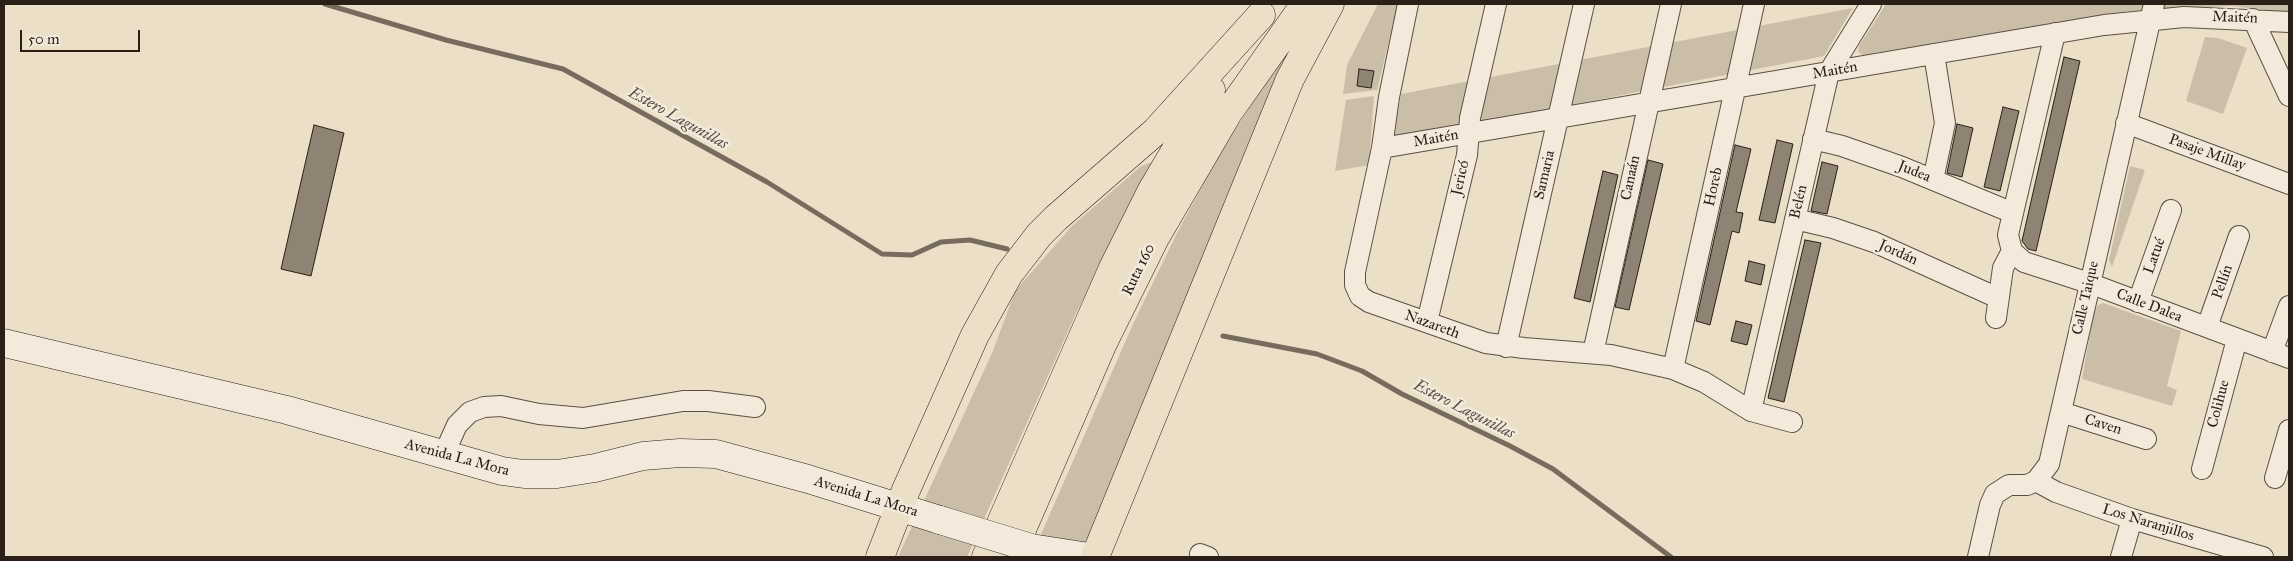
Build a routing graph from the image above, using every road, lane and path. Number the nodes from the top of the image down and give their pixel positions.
1 (1305, 4) edge
2 (1330, 4) edge
3 (1408, 4) edge
4 (1496, 4) edge
5 (1584, 4) edge
6 (1671, 4) edge
7 (1754, 4) edge
8 (1871, 4) edge
9 (1265, 9) edge
10 (2152, 12) edge
11 (2253, 19) junction
12 (2289, 22) edge
13 (2055, 33) junction
14 (1934, 54) junction
15 (1829, 72) junction
16 (1735, 88) junction
17 (2289, 96) edge
18 (1648, 103) junction
19 (1558, 118) junction
20 (2126, 123) junction
21 (1469, 133) junction
22 (1813, 139) junction
23 (1382, 148) junction
24 (1933, 180) junction
25 (2289, 184) edge
26 (2171, 210) dead end
27 (2013, 213) junction
28 (1795, 219) junction
29 (2239, 236) dead end
30 (2012, 251) junction
31 (2089, 283) junction
32 (2138, 302) junction
33 (2289, 306) edge
34 (1427, 322) junction
35 (2206, 327) junction
36 (2237, 339) junction
37 (4, 343) edge
38 (1506, 346) junction
39 (1593, 353) junction
40 (2280, 355) edge
41 (1673, 370) junction
42 (755, 407) dead end
43 (1751, 411) junction
44 (2061, 412) junction
45 (1792, 422) dead end
46 (2289, 430) edge
47 (2146, 438) dead end
48 (443, 456) junction
49 (2202, 469) dead end
50 (2275, 478) dead end
51 (2036, 481) junction
52 (899, 507) junction
53 (2132, 519) junction
54 (1030, 554) edge
55 (880, 557) edge
56 (986, 557) edge
57 (1088, 557) edge
58 (1095, 557) edge
59 (1978, 557) edge
60 (2121, 557) edge
61 (2263, 557) edge

1 - 54 highway, Ruta 160
2 - 58 highway
3 - 23 street, Nazareth
4 - 21 street, Jericó
5 - 19 street, Samaria
6 - 18 street, Canaán
7 - 16 street, Horeb
8 - 15 street, Belén
9 - 52 highway
9 - 56 highway, Ruta 160
10 - 11 street, Maitén
10 - 13 street, Maitén
10 - 20 street, Calle Taique
11 - 12 street, Maitén
11 - 17 street
13 - 14 street, Maitén
13 - 27 street
14 - 15 street, Maitén
14 - 24 street
15 - 16 street, Maitén
15 - 22 street, Belén
16 - 18 street, Maitén
16 - 41 street, Horeb
18 - 19 street, Maitén
18 - 39 street, Canaán
19 - 21 street, Maitén
19 - 38 street, Samaria
20 - 25 street, Pasaje Millay
20 - 31 street, Calle Taique
21 - 23 street, Maitén
21 - 34 street, Jericó
22 - 24 street, Judea
22 - 28 street, Belén
23 - 34 street, Nazareth
24 - 27 street, Judea
26 - 32 street, Latué
27 - 30 street
28 - 30 street, Jordán
28 - 43 street, Belén
29 - 35 street, Pellín
30 - 31 street, Calle Dalea
31 - 32 street, Calle Dalea
31 - 44 street, Calle Taique
32 - 35 street, Calle Dalea
33 - 40 street
34 - 38 street, Nazareth
35 - 36 street, Calle Dalea
36 - 40 street, Calle Dalea
36 - 49 street, Colihue
37 - 48 street, Avenida La Mora
38 - 39 street, Nazareth
39 - 41 street, Nazareth
41 - 43 street, Nazareth
42 - 48 street
43 - 45 street, Nazareth
44 - 47 street, Caven
44 - 51 street, Calle Taique
46 - 50 street
48 - 52 street, Avenida La Mora
51 - 53 street, Los Naranjillos
51 - 59 street
52 - 54 street, Avenida La Mora, bridge
52 - 55 highway
53 - 60 street
53 - 61 street, Los Naranjillos
54 - 57 street, Avenida La Mora

